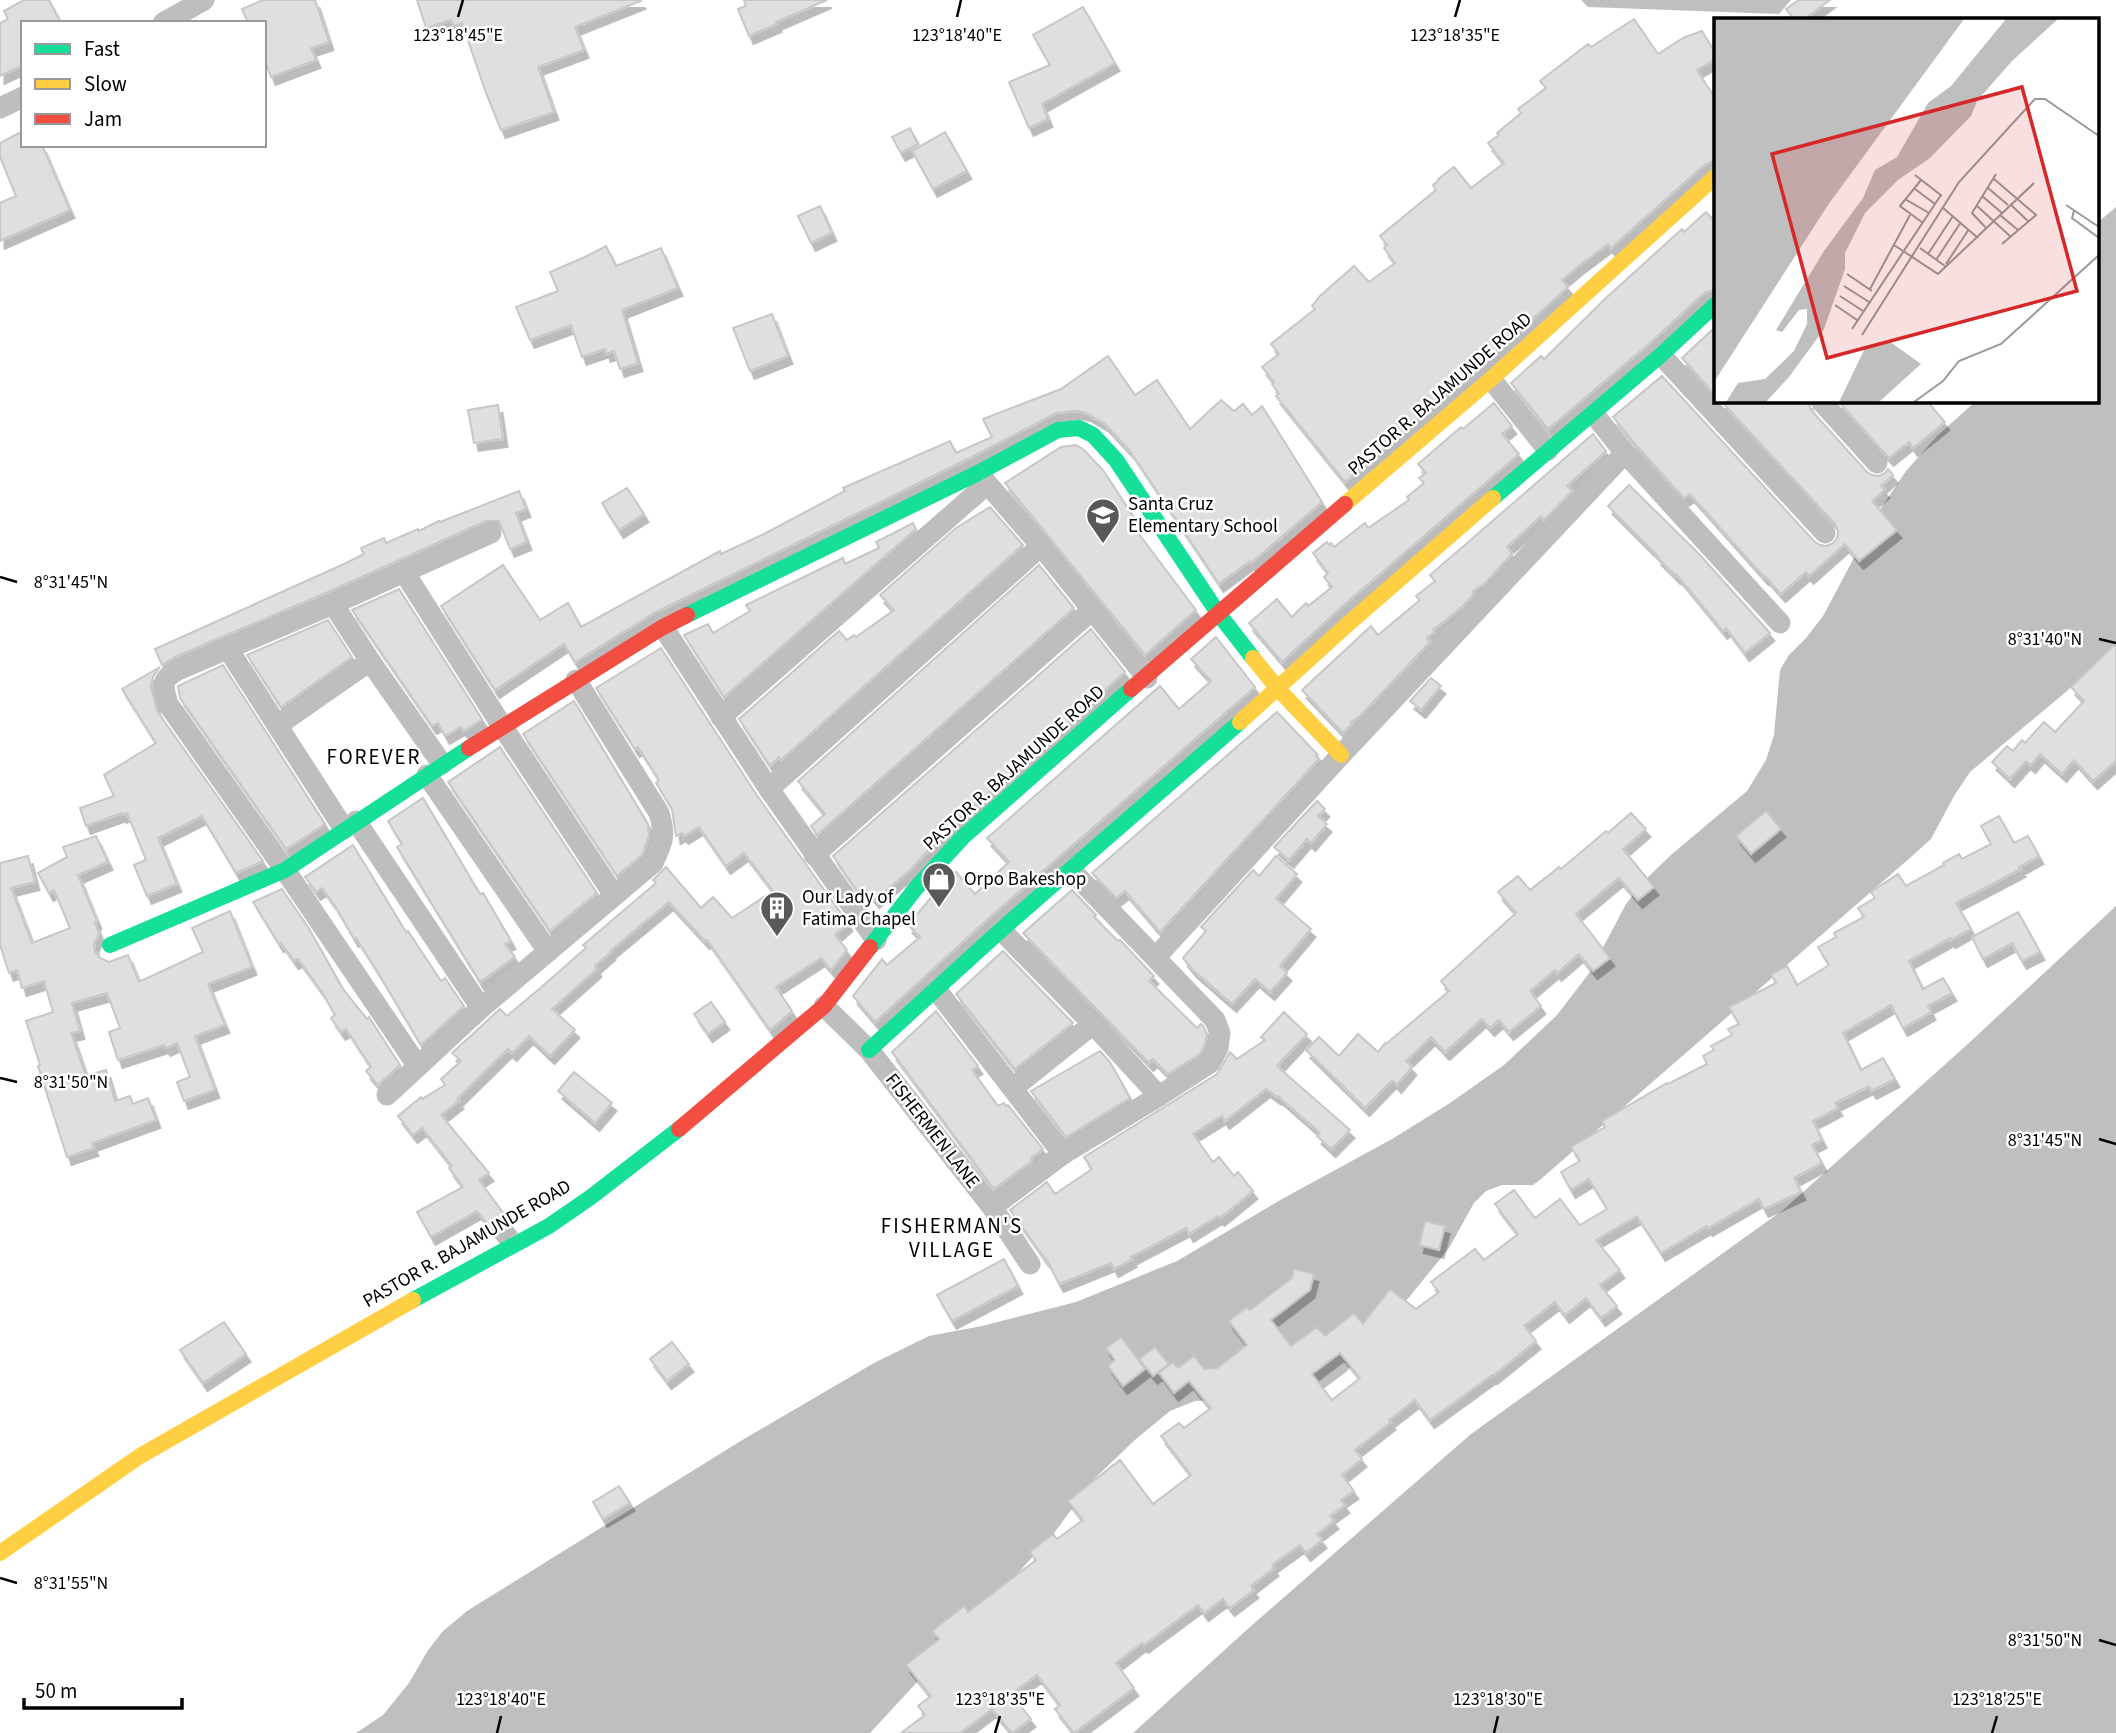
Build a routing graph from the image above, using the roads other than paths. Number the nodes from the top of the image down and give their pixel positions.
1 (204, 0) edge
2 (167, 21) edge
3 (21, 97) edge
4 (0, 108) edge
5 (1714, 178) edge
6 (1714, 306) edge
7 (1661, 355) junction
8 (1491, 379) junction
9 (1822, 402) edge
10 (1592, 413) junction
11 (1548, 450) junction
12 (1625, 453) junction
13 (1877, 463) dead end
14 (982, 479) junction
15 (491, 533) dead end
16 (1825, 533) dead end
17 (1041, 546) junction
18 (404, 572) junction
19 (332, 604) junction
20 (1092, 610) junction
21 (1218, 613) junction
22 (1780, 623) dead end
23 (663, 627) junction
24 (228, 649) junction
25 (370, 661) junction
26 (1147, 678) junction
27 (576, 680) junction
28 (1278, 690) junction
29 (721, 717) junction
30 (278, 725) junction
31 (502, 726) junction
32 (1341, 755) junction
33 (434, 770) junction
34 (769, 789) junction
35 (350, 825) junction
36 (814, 855) junction
37 (1070, 869) junction
38 (285, 870) junction
39 (614, 895) junction
40 (1001, 930) junction
41 (876, 940) junction
42 (110, 946) dead end
43 (547, 950) junction
44 (1156, 957) junction
45 (935, 988) junction
46 (824, 1006) junction
47 (481, 1008) junction
48 (1093, 1024) junction
49 (869, 1050) junction
50 (418, 1065) junction
51 (1013, 1088) junction
52 (387, 1095) dead end
53 (1159, 1096) junction
54 (1063, 1154) junction
55 (992, 1207) junction
56 (1030, 1264) dead end
57 (0, 1553) edge

1 - 2 street
3 - 4 street
5 - 8 street, PASTOR R. BAJAMUNDE ROAD
6 - 7 street
7 - 10 street
7 - 16 street
8 - 11 street
8 - 21 street, PASTOR R. BAJAMUNDE ROAD
9 - 13 street
10 - 11 street
10 - 12 street
11 - 28 street
12 - 22 street
12 - 32 street
14 - 17 street
14 - 21 street
14 - 23 street
14 - 29 street
15 - 18 street
17 - 20 street
17 - 34 street
18 - 19 street
18 - 31 street
19 - 24 street
19 - 25 street
20 - 26 street
20 - 36 street
21 - 26 street, PASTOR R. BAJAMUNDE ROAD
21 - 28 street
23 - 27 street
23 - 29 street
24 - 30 street
24 - 38 street
25 - 30 street
25 - 33 street
26 - 41 street, PASTOR R. BAJAMUNDE ROAD
27 - 31 street
27 - 39 street
28 - 32 street
28 - 37 street
29 - 34 street
30 - 35 street
31 - 33 street
31 - 39 street
32 - 44 street
33 - 35 street
33 - 43 street
34 - 36 street
35 - 38 street
35 - 47 street
36 - 41 street
37 - 40 street
37 - 44 street
38 - 42 street
38 - 50 street
39 - 43 street
40 - 45 street
40 - 48 street
41 - 46 street, PASTOR R. BAJAMUNDE ROAD
43 - 47 street
44 - 53 street
45 - 49 street
45 - 51 street
46 - 49 street, FISHERMEN LANE
46 - 57 street, PASTOR R. BAJAMUNDE ROAD
47 - 50 street
48 - 51 street
48 - 53 street
49 - 55 street, FISHERMEN LANE
50 - 52 street
51 - 54 street
53 - 54 street
54 - 55 street
55 - 56 street, FISHERMEN LANE

